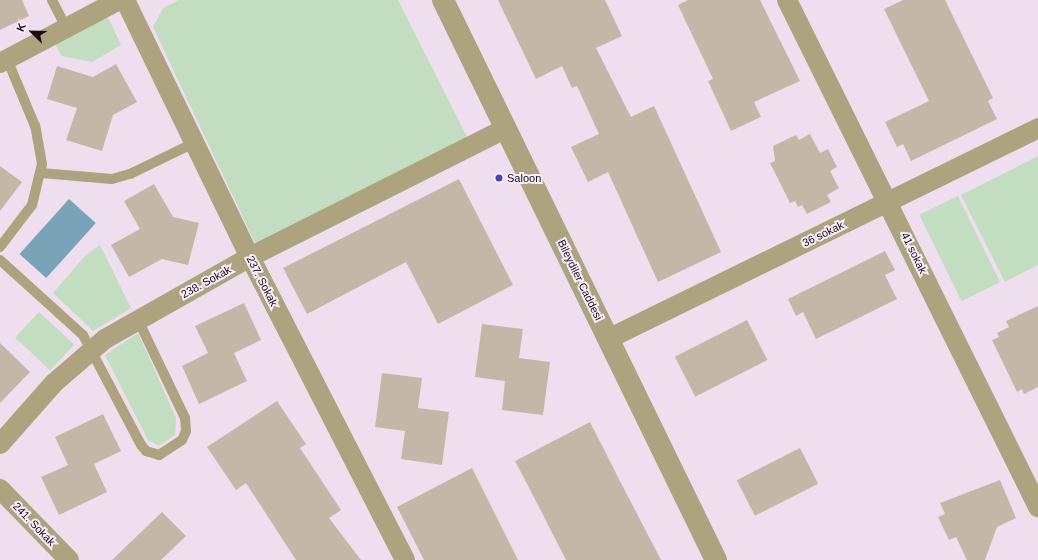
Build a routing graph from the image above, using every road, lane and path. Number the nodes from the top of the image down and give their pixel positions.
1 (52, 0) edge
2 (119, 0) edge
3 (125, 0) edge
4 (443, 0) edge
5 (787, 0) edge
6 (66, 28) junction
7 (3, 61) edge
8 (1038, 128) edge
9 (506, 129) junction
10 (194, 143) junction
11 (41, 173) junction
12 (889, 202) junction
13 (0, 247) edge
14 (250, 257) junction
15 (0, 260) edge
16 (138, 320) junction
17 (608, 339) junction
18 (93, 349) junction
19 (0, 444) edge
20 (0, 489) edge
21 (1038, 507) edge
22 (69, 560) edge
23 (405, 560) edge
24 (716, 560) edge

1 - 6 lane
2 - 6 street
3 - 10 street, 237. Sokak
4 - 9 street, Bileydiler Caddesi
5 - 12 street, 41 sokak
6 - 7 street
7 - 11 lane
8 - 12 street, 36 sokak
9 - 14 street, 238. Sokak
9 - 17 street, Bileydiler Caddesi
10 - 11 lane
10 - 14 street, 237. Sokak
11 - 13 lane
12 - 17 street, 36 sokak
12 - 21 street, 41 sokak
14 - 16 street, 238. Sokak
14 - 23 street, 237. Sokak
15 - 18 lane
16 - 18 street, 238. Sokak
16 - 18 lane
17 - 24 street, Bileydiler Caddesi
18 - 19 street, 238. Sokak
20 - 22 street, 241. Sokak

